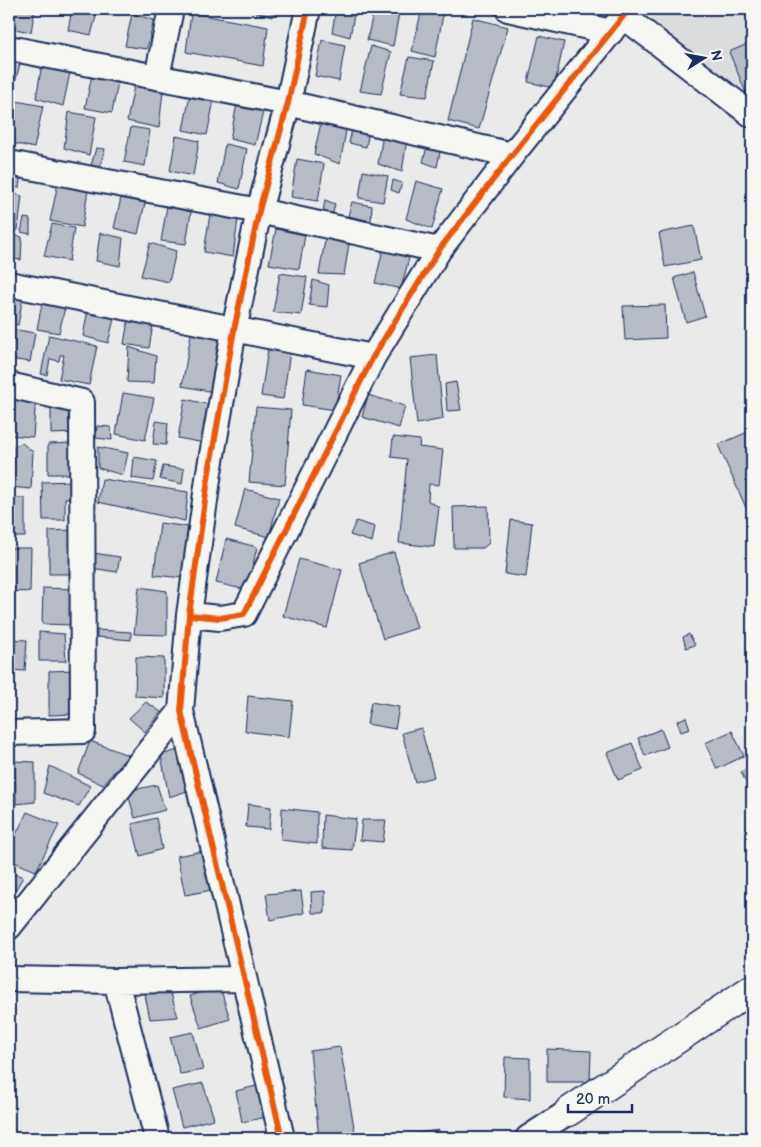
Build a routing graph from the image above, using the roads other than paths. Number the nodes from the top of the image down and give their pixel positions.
1 (171, 9) edge
2 (308, 9) edge
3 (508, 9) edge
4 (621, 19) edge
5 (9, 48) edge
6 (156, 78) junction
7 (288, 103) junction
8 (752, 115) edge
9 (512, 155) junction
10 (9, 164) edge
11 (259, 211) junction
12 (439, 250) junction
13 (9, 284) edge
14 (234, 330) junction
15 (373, 357) junction
16 (9, 385) edge
17 (190, 615) junction
18 (181, 711) junction
19 (9, 733) edge
20 (9, 927) edge
21 (9, 979) edge
22 (244, 979) junction
23 (116, 981) junction
24 (752, 989) edge
25 (568, 1112) joint
26 (157, 1138) edge
27 (282, 1138) edge
28 (528, 1138) edge

1 - 6 street
2 - 7 street
3 - 4 street
4 - 8 street
4 - 9 street
5 - 6 street
6 - 7 street
7 - 9 street
7 - 11 street
9 - 12 street
10 - 11 street
11 - 12 street
11 - 14 street
12 - 15 street
13 - 14 street
14 - 15 street
14 - 17 street
15 - 17 street
16 - 19 street
17 - 18 street
18 - 20 street
18 - 22 street
21 - 23 street
22 - 23 street
22 - 27 street
23 - 26 street
24 - 25 street
25 - 28 street

